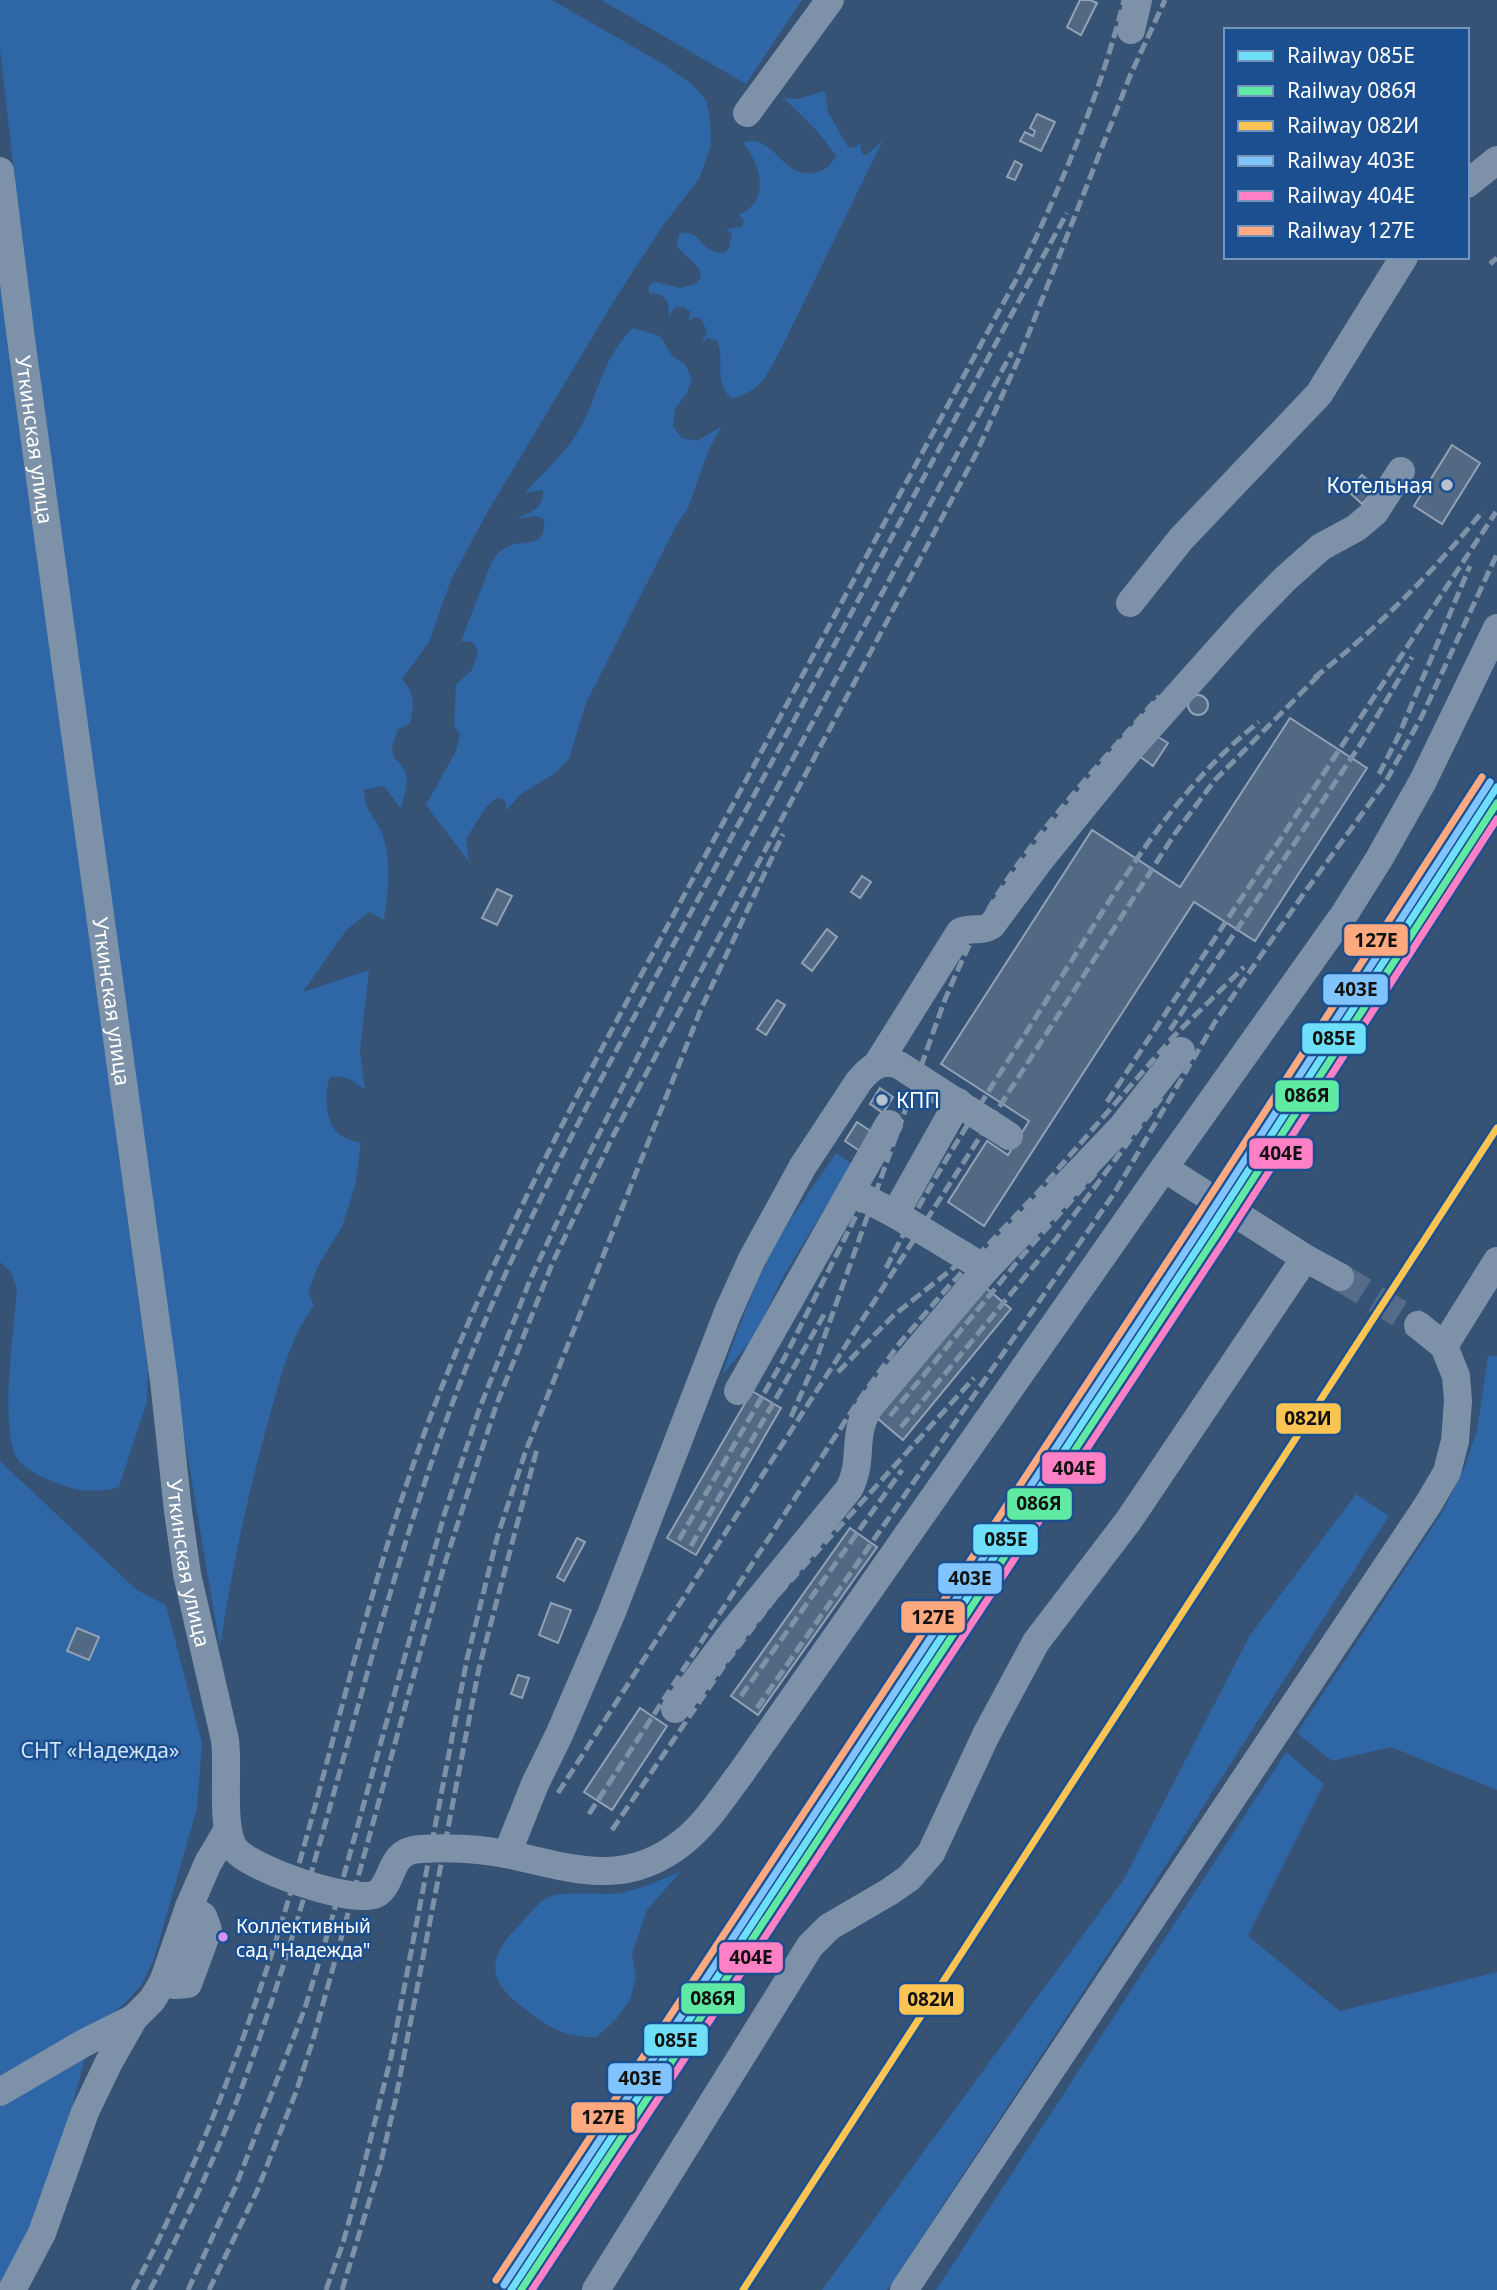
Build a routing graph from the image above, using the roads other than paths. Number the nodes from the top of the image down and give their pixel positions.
1 (830, 0) edge
2 (1138, 0) edge
3 (1130, 30) dead end
4 (747, 113) dead end
5 (1497, 160) edge
6 (0, 171) edge
7 (1469, 182) edge
8 (1403, 259) edge
9 (1401, 471) dead end
10 (1130, 603) dead end
11 (1497, 628) edge
12 (1181, 1051) dead end
13 (878, 1063) junction
14 (958, 1102) junction
15 (889, 1124) dead end
16 (1009, 1136) dead end
17 (1164, 1168) junction
18 (850, 1191) junction
19 (895, 1214) junction
20 (1305, 1258) junction
21 (1497, 1261) edge
22 (986, 1269) junction
23 (1340, 1277) tunnel mouth
24 (1418, 1325) tunnel mouth
25 (1444, 1346) junction
26 (738, 1391) dead end
27 (675, 1709) dead end
28 (227, 1831) junction
29 (508, 1854) junction
30 (134, 2018) junction
31 (0, 2092) edge
32 (12, 2290) edge
33 (596, 2290) edge
34 (904, 2290) edge

1 - 4 street
2 - 3 street
5 - 7 street
6 - 28 street, Уткинская улица
8 - 10 street
9 - 13 street
11 - 17 street
12 - 22 street
13 - 14 street
13 - 29 street
14 - 16 street
14 - 19 street
15 - 18 street
17 - 20 street
17 - 29 street
18 - 19 street
18 - 26 street
19 - 22 street
20 - 23 street
20 - 33 street
21 - 25 street
22 - 27 street
24 - 25 street
25 - 34 street
28 - 29 street
28 - 30 street
30 - 31 street
30 - 32 street

